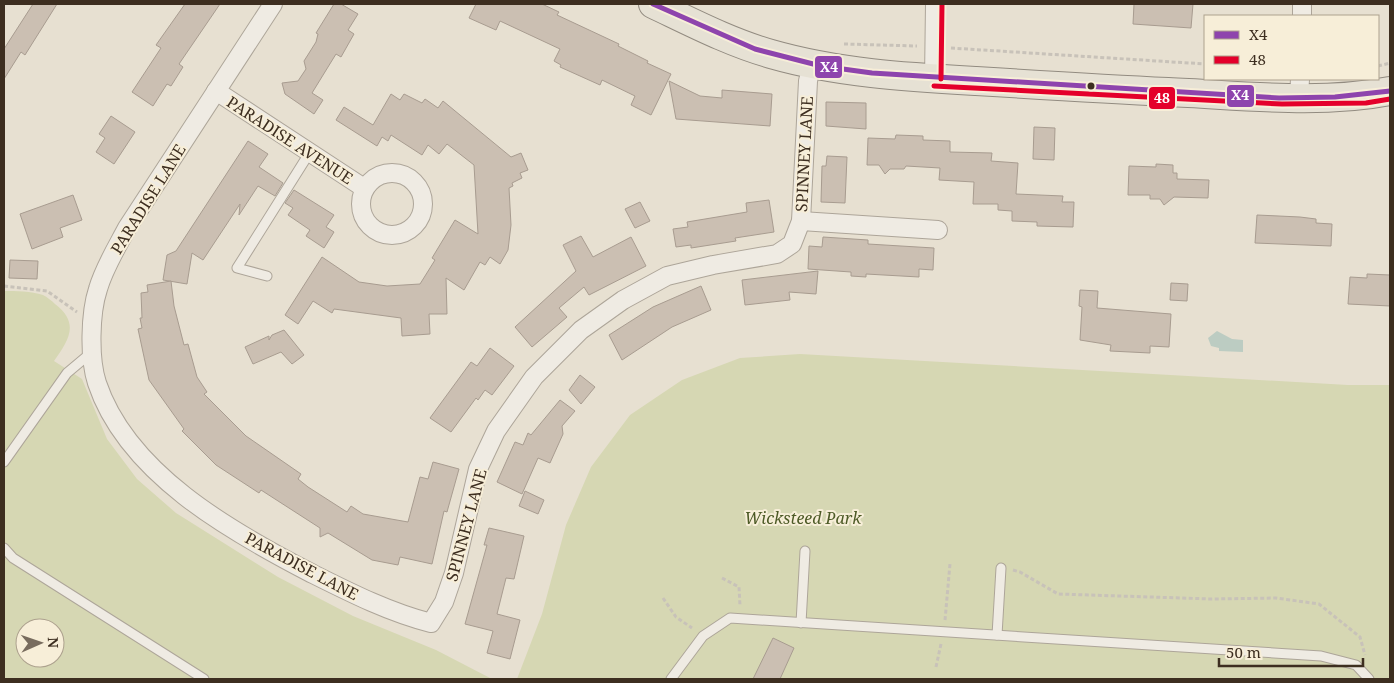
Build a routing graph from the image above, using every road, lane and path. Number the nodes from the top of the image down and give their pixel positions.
1 (273, 4) edge
2 (653, 4) edge
3 (935, 4) edge
4 (836, 43) dead end
5 (925, 46) dead end
6 (944, 47) dead end
7 (812, 64) junction
8 (1204, 64) edge
9 (934, 79) junction
10 (1300, 88) edge
11 (216, 91) junction
12 (1390, 91) edge
13 (310, 152) junction
14 (364, 188) dead end
15 (801, 220) junction
16 (938, 230) dead end
17 (267, 276) dead end
18 (4, 286) edge
19 (92, 322) junction
20 (92, 352) junction
21 (4, 462) edge
22 (4, 548) edge
23 (805, 551) dead end
24 (950, 564) dead end
25 (1001, 568) joint
26 (722, 578) dead end
27 (663, 598) dead end
28 (740, 619) junction
29 (431, 623) joint
30 (801, 623) junction
31 (944, 632) junction
32 (997, 635) junction
33 (703, 636) junction
34 (1367, 662) dead end
35 (936, 667) dead end
36 (204, 679) edge
37 (671, 679) edge
38 (1369, 679) edge

1 - 11 street, PARADISE LANE
2 - 7 main road
3 - 9 street
4 - 5 path
6 - 8 path
7 - 9 main road
7 - 15 street, SPINNEY LANE
9 - 10 main road
10 - 12 main road
11 - 13 street, PARADISE AVENUE
11 - 19 street, PARADISE LANE
13 - 14 street, PARADISE AVENUE
13 - 17 lane
15 - 16 street
15 - 29 street, SPINNEY LANE
18 - 19 path
19 - 20 street, PARADISE LANE
20 - 21 lane
20 - 29 street, PARADISE LANE
22 - 36 lane
23 - 30 lane
24 - 31 path
25 - 32 lane
25 - 34 path
26 - 28 path
27 - 33 path
28 - 30 lane
28 - 33 lane
30 - 31 lane
31 - 32 lane
31 - 35 path
32 - 38 lane
33 - 37 lane

